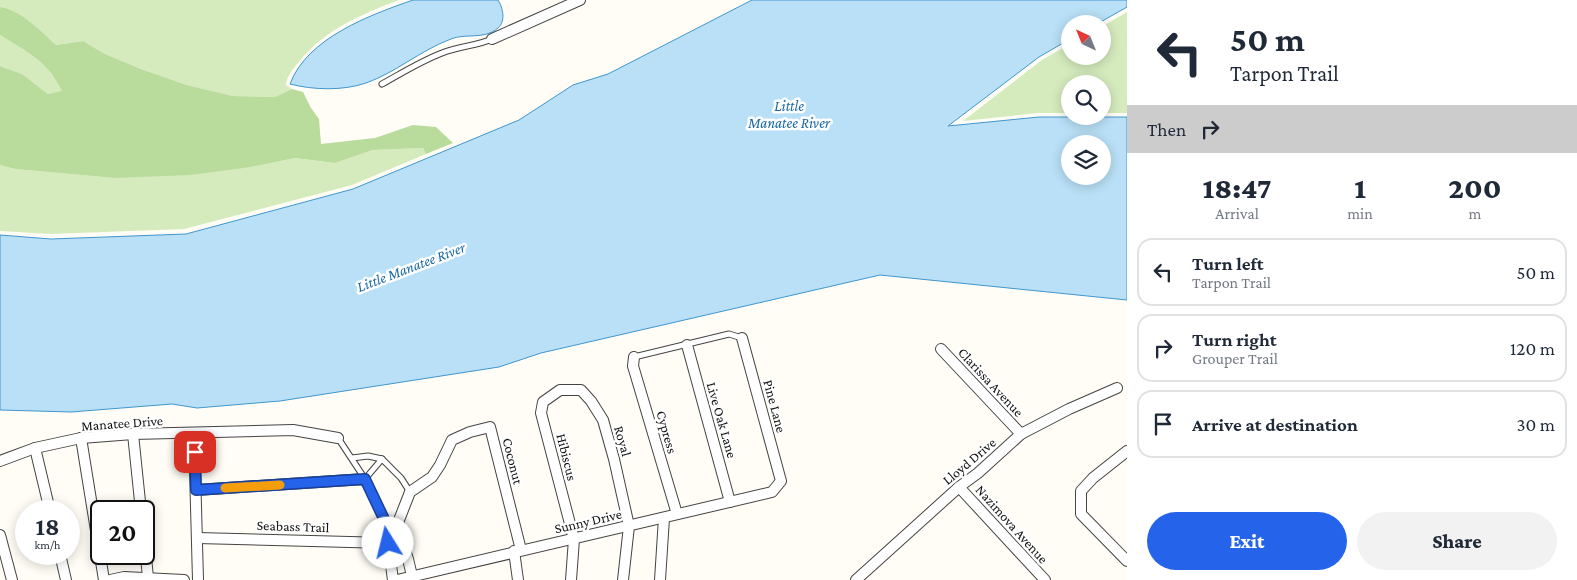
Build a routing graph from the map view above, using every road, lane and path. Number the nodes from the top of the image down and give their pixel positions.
1 (580, 0) edge
2 (492, 39) joint
3 (382, 84) dead end
4 (742, 338) joint
5 (687, 345) junction
6 (941, 349) dead end
7 (634, 357) joint
8 (1117, 388) dead end
9 (560, 390) joint
10 (194, 433) junction
11 (134, 434) junction
12 (1021, 434) junction
13 (81, 438) junction
14 (338, 438) joint
15 (35, 448) junction
16 (1127, 451) edge
17 (352, 458) junction
18 (382, 459) junction
19 (0, 461) edge
20 (365, 479) junction
21 (781, 481) joint
22 (959, 486) junction
23 (196, 490) junction
24 (410, 492) junction
25 (47, 500) edge
26 (140, 500) edge
27 (730, 502) junction
28 (677, 514) junction
29 (664, 518) junction
30 (629, 526) junction
31 (397, 527) junction
32 (0, 535) edge
33 (197, 538) junction
34 (574, 539) junction
35 (388, 543) junction
36 (517, 551) junction
37 (1127, 560) edge
38 (63, 565) edge
39 (147, 565) edge
40 (412, 576) junction
41 (148, 578) junction
42 (12, 580) edge
43 (66, 580) edge
44 (104, 580) edge
45 (110, 580) edge
46 (184, 580) edge
47 (198, 580) edge
48 (393, 580) edge
49 (397, 580) edge
50 (518, 580) edge
51 (571, 580) edge
52 (624, 580) edge
53 (660, 580) edge
54 (856, 580) edge
55 (1045, 580) edge

1 - 2 street
2 - 3 lane
4 - 5 lane
4 - 21 street, Pine Lane
5 - 7 lane
5 - 27 street, Live Oak Lane
6 - 12 street, Clarissa Avenue
7 - 28 street, Cypress
8 - 12 street, Lloyd Drive
9 - 30 street, Royal
9 - 34 street, Hibiscus
10 - 11 street, Manatee Drive
10 - 14 street, Manatee Drive
10 - 23 street
11 - 13 street, Manatee Drive
11 - 26 street
12 - 22 street, Lloyd Drive
13 - 15 street, Manatee Drive
13 - 44 street
14 - 17 lane
15 - 19 street, Manatee Drive
15 - 25 street
16 - 37 street
17 - 18 lane
17 - 20 lane
18 - 20 lane
18 - 24 lane
20 - 23 street
20 - 35 lane
21 - 27 street, Sunny Drive
22 - 54 street, Lloyd Drive
22 - 55 street, Nazimova Avenue
23 - 33 street
24 - 31 street
24 - 36 street, Coconut
27 - 28 street, Sunny Drive
28 - 29 street, Sunny Drive
29 - 30 street, Sunny Drive
29 - 53 street
30 - 34 street, Sunny Drive
30 - 52 street
31 - 35 street
31 - 40 street
32 - 42 street
33 - 35 street, Seabass Trail
33 - 47 street
34 - 36 street, Sunny Drive
34 - 51 street, Hibiscus
35 - 48 street
36 - 40 street, Sunny Drive
36 - 50 street
38 - 43 street
39 - 41 street
40 - 49 street, Sunny Drive
41 - 45 street
41 - 46 street

